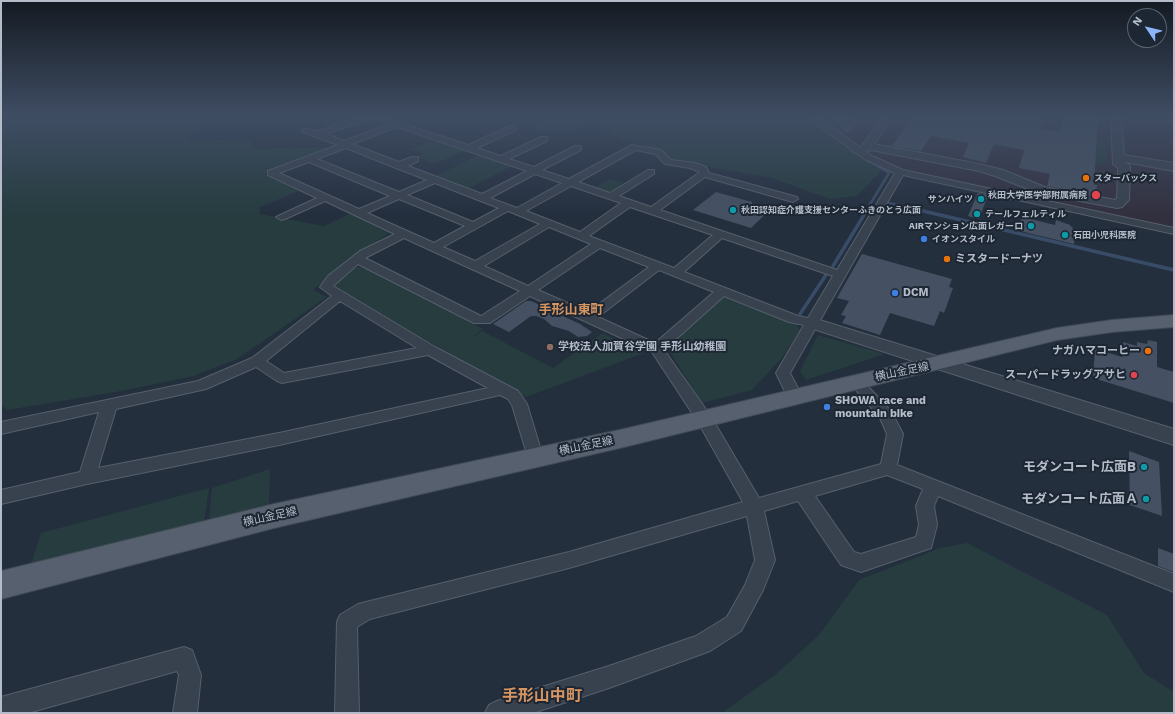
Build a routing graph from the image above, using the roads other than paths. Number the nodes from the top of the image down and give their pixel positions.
1 (333, 149) edge
2 (358, 149) edge
3 (474, 149) edge
4 (522, 149) edge
5 (575, 149) edge
6 (631, 149) edge
7 (646, 149) edge
8 (862, 149) edge
9 (883, 149) edge
10 (1118, 149) edge
11 (310, 159) junction
12 (415, 159) dead end
13 (502, 159) junction
14 (1118, 159) junction
15 (399, 166) junction
16 (1174, 167) edge
17 (536, 170) junction
18 (1174, 171) edge
19 (650, 172) dead end
20 (900, 172) junction
21 (704, 174) junction
22 (434, 180) junction
23 (571, 182) junction
24 (399, 196) junction
25 (612, 196) junction
26 (325, 198) junction
27 (482, 198) junction
28 (793, 199) dead end
29 (630, 202) junction
30 (506, 208) junction
31 (653, 210) junction
32 (517, 212) junction
33 (359, 213) junction
34 (281, 217) dead end
35 (547, 224) junction
36 (474, 226) junction
37 (1174, 231) edge
38 (721, 233) junction
39 (403, 234) junction
40 (580, 237) junction
41 (598, 244) junction
42 (434, 248) junction
43 (357, 259) junction
44 (474, 266) junction
45 (656, 266) junction
46 (676, 273) junction
47 (839, 274) junction
48 (529, 291) junction
49 (722, 291) junction
50 (339, 296) junction
51 (590, 317) junction
52 (1174, 321) edge
53 (814, 323) junction
54 (657, 349) junction
55 (430, 350) junction
56 (257, 361) junction
57 (943, 363) junction
58 (856, 382) junction
59 (502, 388) junction
60 (794, 396) junction
61 (109, 404) junction
62 (704, 419) junction
63 (1, 428) edge
64 (1174, 437) edge
65 (535, 457) junction
66 (888, 468) junction
67 (87, 477) junction
68 (933, 487) junction
69 (802, 492) junction
70 (1, 498) edge
71 (754, 506) junction
72 (1174, 583) edge
73 (1, 585) edge
74 (1, 709) edge
75 (184, 713) edge
76 (347, 713) edge
77 (497, 713) edge

1 - 11 street
2 - 15 street
3 - 13 street
4 - 13 street
5 - 17 street
6 - 23 street
7 - 21 street
8 - 20 street
9 - 14 street
10 - 14 street
11 - 24 street
11 - 26 street
12 - 15 street
13 - 17 street
14 - 16 street
14 - 18 street
15 - 22 street
17 - 23 street
17 - 27 street
19 - 25 street
20 - 37 street
20 - 47 street
21 - 28 street
21 - 31 street
22 - 24 street
22 - 27 street
23 - 25 street
23 - 32 street
24 - 33 street
24 - 36 street
25 - 29 street
26 - 33 street
26 - 34 street
27 - 30 street
29 - 31 street
29 - 40 street
30 - 32 street
30 - 36 street
31 - 38 street
32 - 35 street
33 - 39 street
35 - 40 street
35 - 44 street
36 - 42 street
38 - 46 street
38 - 47 street
39 - 42 street
39 - 43 street
40 - 41 street
41 - 45 street
41 - 48 street
42 - 44 street
43 - 48 street
43 - 50 street
44 - 48 street
45 - 46 street
45 - 51 street
46 - 49 street
47 - 53 street
48 - 51 street
49 - 53 street
49 - 54 street
50 - 55 street
50 - 56 street
51 - 54 street
52 - 57 main road, 横山金足線
53 - 57 street
53 - 60 street
54 - 62 street
55 - 56 street
55 - 59 street
56 - 61 street
57 - 58 main road, 横山金足線
57 - 64 street
58 - 60 main road, 横山金足線
58 - 66 street
59 - 65 street
59 - 67 street
60 - 62 main road, 横山金足線
61 - 63 street
61 - 67 street
62 - 65 main road, 横山金足線
62 - 71 street
65 - 73 main road, 横山金足線
66 - 68 street
66 - 69 street
67 - 70 street
68 - 69 street
68 - 72 street
69 - 71 street
71 - 76 street
71 - 77 street
74 - 75 street

